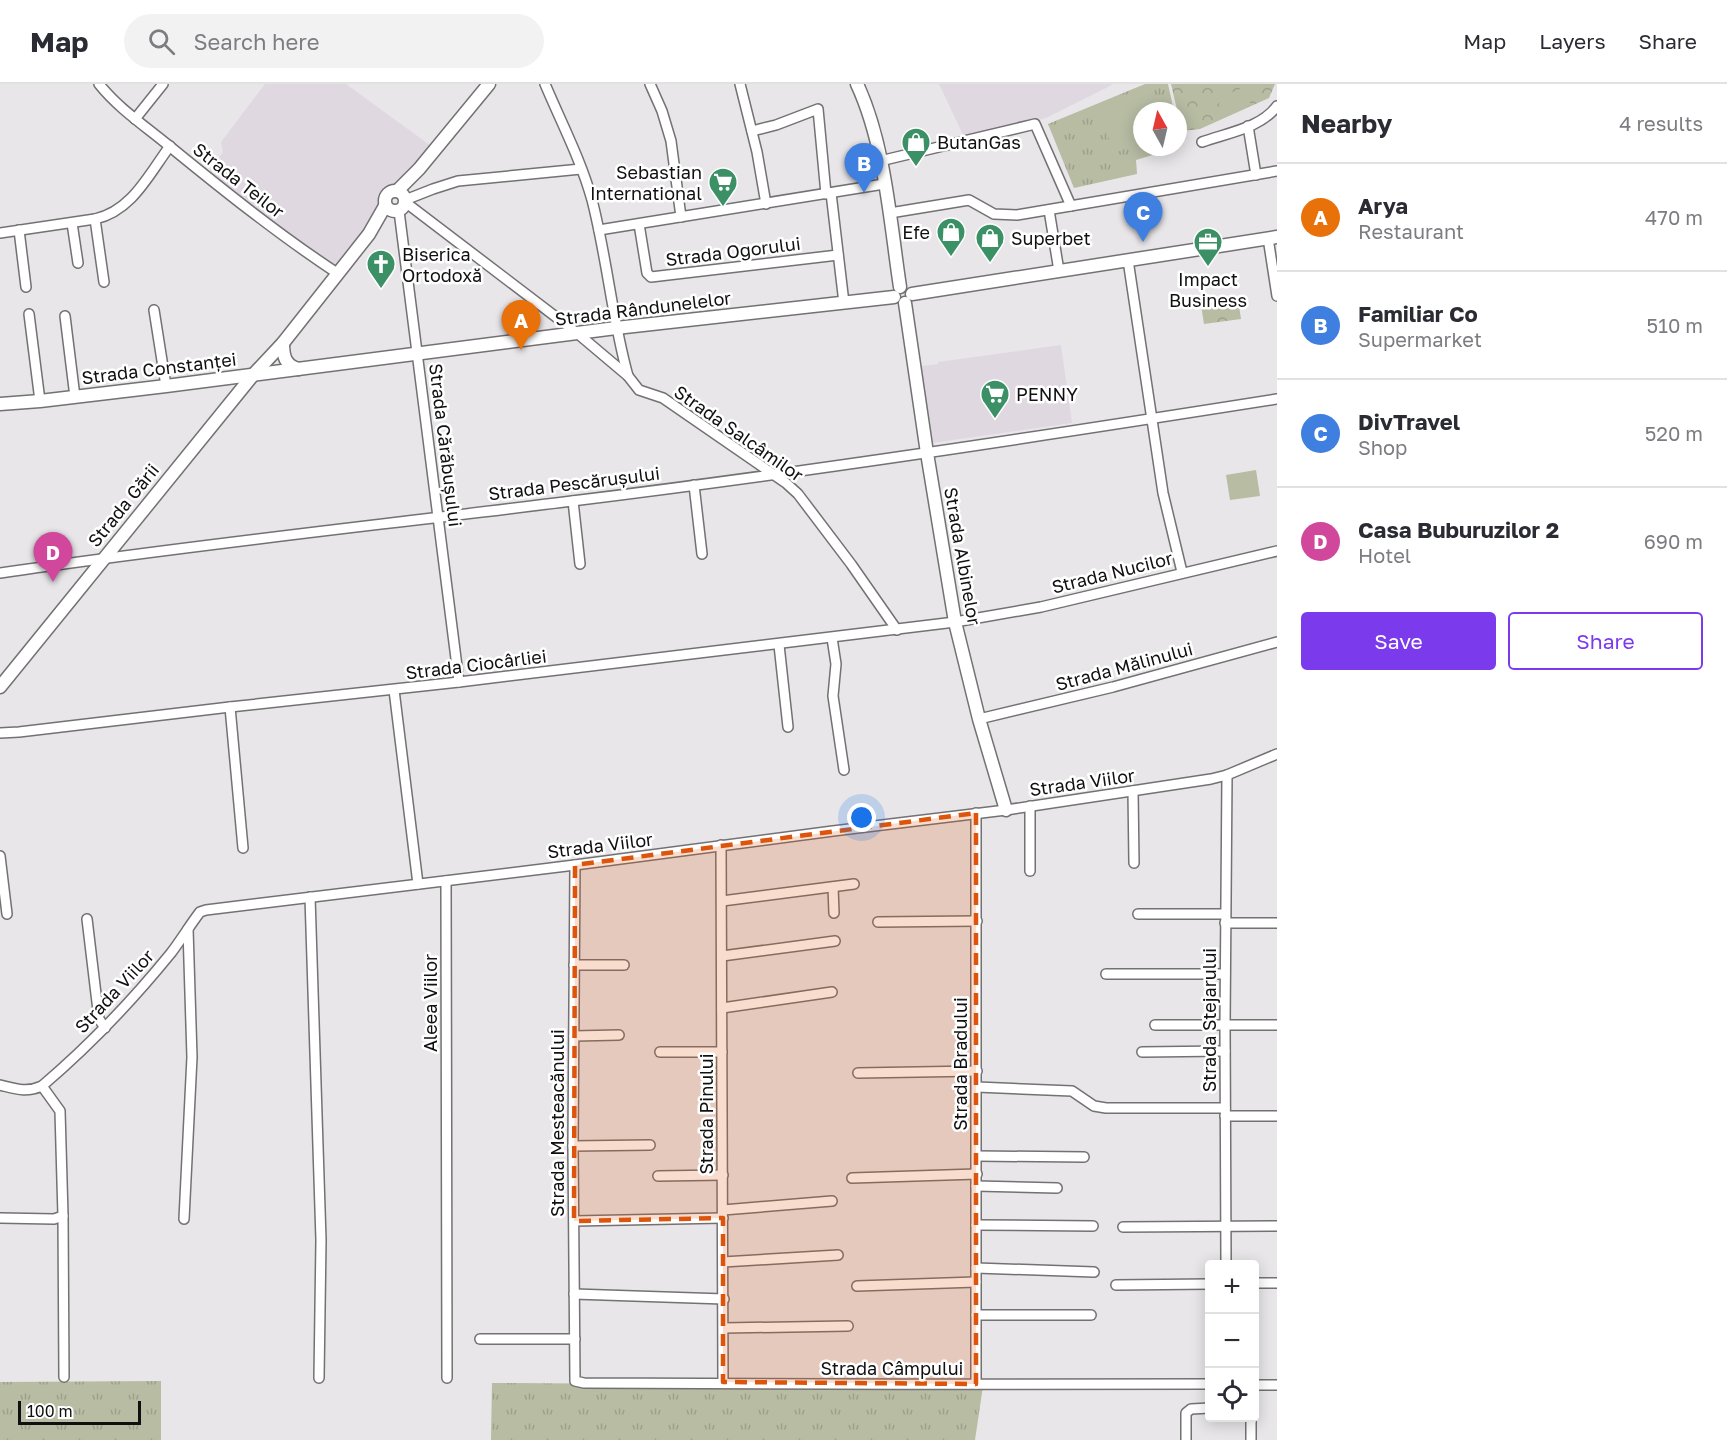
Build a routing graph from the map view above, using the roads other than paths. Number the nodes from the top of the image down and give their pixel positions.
1 (99, 84) edge
2 (163, 84) edge
3 (489, 84) edge
4 (545, 84) edge
5 (650, 84) edge
6 (740, 84) edge
7 (857, 84) edge
8 (1277, 106) edge
9 (135, 119) junction
10 (1248, 126) junction
11 (753, 134) junction
12 (1202, 142) dead end
13 (170, 146) junction
14 (880, 161) junction
15 (581, 169) junction
16 (1277, 171) edge
17 (1256, 175) junction
18 (884, 184) junction
19 (829, 194) junction
20 (398, 203) junction
21 (766, 204) junction
22 (1071, 206) junction
23 (1049, 210) junction
24 (890, 213) junction
25 (681, 217) junction
26 (95, 219) junction
27 (72, 223) junction
28 (639, 224) junction
29 (19, 230) junction
30 (599, 230) junction
31 (0, 233) edge
32 (1272, 237) edge
33 (838, 255) junction
34 (1128, 260) junction
35 (78, 263) dead end
36 (1059, 271) junction
37 (337, 273) junction
38 (104, 282) dead end
39 (26, 287) dead end
40 (903, 295) junction
41 (1277, 296) edge
42 (844, 303) junction
43 (154, 310) dead end
44 (29, 314) dead end
45 (65, 316) dead end
46 (616, 328) junction
47 (576, 333) junction
48 (282, 343) junction
49 (418, 354) junction
50 (298, 369) junction
51 (253, 375) junction
52 (628, 376) junction
53 (166, 386) junction
54 (75, 397) junction
55 (1277, 399) edge
56 (40, 401) junction
57 (0, 404) edge
58 (1151, 418) junction
59 (927, 453) junction
60 (774, 475) junction
61 (694, 485) junction
62 (573, 501) junction
63 (439, 517) junction
64 (1277, 551) edge
65 (702, 554) dead end
66 (103, 558) junction
67 (580, 564) dead end
68 (1182, 572) junction
69 (0, 573) edge
70 (955, 622) junction
71 (897, 630) junction
72 (832, 638) junction
73 (1277, 642) edge
74 (779, 645) junction
75 (459, 682) junction
76 (0, 687) edge
77 (394, 690) junction
78 (230, 707) junction
79 (979, 719) junction
80 (788, 727) dead end
81 (0, 733) edge
82 (1277, 754) edge
83 (844, 770) dead end
84 (1227, 775) junction
85 (1133, 791) junction
86 (1030, 806) junction
87 (1006, 810) junction
88 (976, 813) junction
89 (721, 845) junction
90 (243, 848) dead end
91 (0, 856) edge
92 (1134, 863) dead end
93 (575, 865) junction
94 (1030, 871) dead end
95 (446, 880) junction
96 (418, 884) junction
97 (854, 884) dead end
98 (833, 887) junction
99 (310, 897) junction
100 (722, 901) junction
101 (834, 913) dead end
102 (7, 914) dead end
103 (1138, 914) dead end
104 (1225, 918) junction
105 (87, 919) dead end
106 (977, 921) junction
107 (878, 922) dead end
108 (1277, 923) edge
109 (188, 929) junction
110 (834, 940) dead end
111 (722, 956) junction
112 (574, 965) junction
113 (624, 965) dead end
114 (1106, 974) dead end
115 (1225, 974) junction
116 (832, 992) dead end
117 (722, 1008) junction
118 (1155, 1024) dead end
119 (1225, 1024) junction
120 (1277, 1025) edge
121 (105, 1028) junction
122 (619, 1035) dead end
123 (574, 1036) junction
124 (1225, 1051) junction
125 (660, 1052) dead end
126 (722, 1052) junction
127 (1142, 1052) dead end
128 (977, 1071) junction
129 (858, 1073) dead end
130 (0, 1085) edge
131 (42, 1086) junction
132 (977, 1087) junction
133 (1225, 1112) junction
134 (1277, 1116) edge
135 (651, 1145) dead end
136 (573, 1146) junction
137 (976, 1156) junction
138 (1084, 1156) dead end
139 (723, 1174) junction
140 (976, 1174) junction
141 (658, 1176) dead end
142 (852, 1178) dead end
143 (976, 1186) junction
144 (1057, 1188) dead end
145 (832, 1202) dead end
146 (723, 1214) junction
147 (63, 1216) junction
148 (0, 1218) edge
149 (184, 1219) dead end
150 (574, 1221) junction
151 (976, 1225) junction
152 (1093, 1226) dead end
153 (1226, 1226) junction
154 (1277, 1226) edge
155 (1123, 1227) dead end
156 (838, 1255) dead end
157 (1226, 1260) edge
158 (723, 1262) junction
159 (976, 1269) junction
160 (1094, 1272) dead end
161 (976, 1282) junction
162 (1259, 1283) edge
163 (1277, 1283) edge
164 (1205, 1284) edge
165 (1116, 1285) dead end
166 (857, 1286) dead end
167 (574, 1294) junction
168 (724, 1299) junction
169 (976, 1316) junction
170 (1091, 1316) dead end
171 (848, 1326) dead end
172 (724, 1328) junction
173 (480, 1339) dead end
174 (575, 1339) junction
175 (64, 1377) dead end
176 (319, 1378) dead end
177 (447, 1378) dead end
178 (575, 1382) joint
179 (723, 1382) junction
180 (976, 1384) junction
181 (1205, 1384) edge
182 (1277, 1384) edge
183 (1259, 1385) edge
184 (1205, 1408) edge
185 (1251, 1422) edge
186 (1186, 1440) edge
187 (1251, 1440) edge

1 - 9 street
2 - 9 street
3 - 20 street
4 - 15 street
5 - 25 street
6 - 11 street
7 - 14 street, Strada Albinelor
8 - 10 street
9 - 13 street
10 - 12 street
10 - 17 street
11 - 19 street
11 - 21 street
13 - 26 street, Strada Teilor
13 - 37 street, Strada Teilor
14 - 18 street, Strada Albinelor
14 - 22 street
15 - 20 street
15 - 30 street
16 - 17 street
17 - 22 street
18 - 19 street
18 - 24 street, Strada Albinelor
19 - 21 street
19 - 33 street
20 - 37 street, Strada Constanței
20 - 47 street
20 - 49 street, Strada Cărăbușului
21 - 25 street
22 - 23 street
23 - 24 street
23 - 36 street
24 - 40 street, Strada Albinelor
25 - 28 street
26 - 27 street, Strada Teilor
26 - 38 street
27 - 29 street, Strada Teilor
27 - 35 street
28 - 30 street
28 - 33 street, Strada Ogorului
29 - 31 street, Strada Teilor
29 - 39 street
30 - 46 street
32 - 34 street, Strada Rândunelelor
32 - 41 street
33 - 42 street
34 - 36 street, Strada Rândunelelor
34 - 58 street
36 - 40 street, Strada Rândunelelor
37 - 48 street, Strada Constanței
40 - 42 street, Strada Rândunelelor
40 - 59 street, Strada Albinelor
42 - 46 street, Strada Rândunelelor
43 - 53 street
44 - 56 street
45 - 54 street
46 - 47 street, Strada Rândunelelor
46 - 52 street
47 - 49 street, Strada Rândunelelor
47 - 52 street
48 - 50 street
48 - 51 street, Strada Constanței
49 - 50 street, Strada Rândunelelor
49 - 63 street, Strada Cărăbușului
50 - 51 street, Strada Rândunelelor
51 - 53 street, Strada Constanței
51 - 66 street, Strada Gării
52 - 60 street, Strada Salcâmilor
53 - 54 street, Strada Constanței
54 - 56 street, Strada Constanței
55 - 58 street, Strada Pescărușului
56 - 57 street, Strada Constanței
58 - 59 street, Strada Pescărușului
58 - 68 street
59 - 60 street, Strada Pescărușului
59 - 70 street, Strada Albinelor
60 - 61 street, Strada Pescărușului
60 - 71 street, Strada Salcâmilor
61 - 62 street, Strada Pescărușului
61 - 65 street
62 - 63 street, Strada Pescărușului
62 - 67 street
63 - 66 street, Strada Pescărușului
63 - 75 street, Strada Cărăbușului
64 - 68 street, Strada Nucilor
66 - 69 street, Strada Pescărușului
66 - 76 street, Strada Gării
68 - 70 street, Strada Nucilor
70 - 71 street, Strada Ciocârliei
70 - 79 street, Strada Albinelor
71 - 72 street, Strada Ciocârliei
72 - 74 street, Strada Ciocârliei
72 - 83 street
73 - 79 street, Strada Mălinului
74 - 75 street, Strada Ciocârliei
74 - 80 street
75 - 77 street, Strada Ciocârliei
77 - 78 street, Strada Ciocârliei
77 - 96 street
78 - 81 street, Strada Ciocârliei
78 - 90 street
79 - 87 street, Strada Albinelor
82 - 84 street, Strada Viilor
84 - 85 street, Strada Viilor
84 - 104 street, Strada Stejarului
85 - 86 street, Strada Viilor
85 - 92 street
86 - 87 street, Strada Viilor
86 - 94 street
87 - 88 street, Strada Viilor
88 - 89 street, Strada Viilor
88 - 106 street, Strada Bradului
89 - 93 street, Strada Viilor
89 - 100 street, Strada Pinului
91 - 102 street
93 - 95 street, Strada Viilor
93 - 112 street, Strada Mesteacănului
95 - 96 street, Strada Viilor
95 - 177 street, Aleea Viilor
96 - 99 street, Strada Viilor
97 - 98 street
98 - 100 street
98 - 101 street
99 - 109 street, Strada Viilor
99 - 176 street
100 - 111 street, Strada Pinului
103 - 104 street
104 - 108 street
104 - 115 street, Strada Stejarului
105 - 121 street
106 - 107 street
106 - 128 street, Strada Bradului
109 - 121 street, Strada Viilor
109 - 149 street
110 - 111 street
111 - 117 street, Strada Pinului
112 - 113 street
112 - 123 street, Strada Mesteacănului
114 - 115 street
115 - 119 street, Strada Stejarului
116 - 117 street
117 - 126 street, Strada Pinului
118 - 119 street
119 - 120 street
119 - 124 street, Strada Stejarului
121 - 131 street, Strada Viilor
122 - 123 street
123 - 136 street, Strada Mesteacănului
124 - 127 street
124 - 133 street, Strada Stejarului
125 - 126 street
126 - 139 street, Strada Pinului
128 - 129 street
128 - 132 street, Strada Bradului
130 - 131 street
131 - 147 street
132 - 133 street
132 - 137 street, Strada Bradului
133 - 134 street
133 - 153 street, Strada Stejarului
135 - 136 street
136 - 150 street, Strada Mesteacănului
137 - 138 street
137 - 140 street, Strada Bradului
139 - 141 street
139 - 146 street, Strada Pinului
140 - 142 street
140 - 143 street, Strada Bradului
143 - 144 street
143 - 151 street, Strada Bradului
145 - 146 street
146 - 150 street
146 - 158 street, Strada Pinului
147 - 148 street
147 - 175 street
150 - 167 street, Strada Mesteacănului
151 - 152 street
151 - 159 street, Strada Bradului
153 - 154 street
153 - 155 street
153 - 157 street, Strada Stejarului
156 - 158 street
158 - 168 street, Strada Pinului
159 - 160 street
159 - 161 street, Strada Bradului
161 - 166 street
161 - 169 street, Strada Bradului
162 - 163 street
164 - 165 street
167 - 168 street
167 - 174 street, Strada Mesteacănului
168 - 172 street, Strada Pinului
169 - 170 street
169 - 180 street, Strada Bradului
171 - 172 street
172 - 179 street, Strada Pinului
173 - 174 street
174 - 178 street, Strada Mesteacănului
178 - 179 street, Strada Câmpului
179 - 180 street, Strada Câmpului
180 - 181 street, Strada Câmpului
182 - 183 street
184 - 186 street
185 - 187 street

